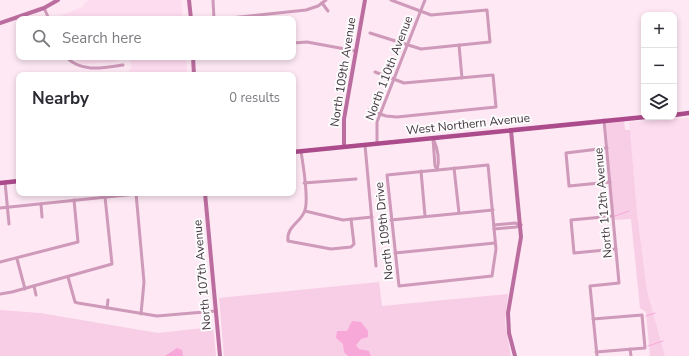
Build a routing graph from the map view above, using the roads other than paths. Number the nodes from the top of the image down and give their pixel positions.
1 (58, 0) edge
2 (189, 0) edge
3 (213, 0) edge
4 (326, 0) edge
5 (365, 0) edge
6 (391, 0) edge
7 (425, 0) edge
8 (322, 4) junction
9 (44, 8) junction
10 (328, 11) dead end
11 (420, 12) junction
12 (21, 16) edge
13 (48, 16) edge
14 (191, 16) edge
15 (214, 16) edge
16 (262, 16) edge
17 (16, 18) edge
18 (0, 23) edge
19 (370, 33) dead end
20 (296, 43) edge
21 (459, 45) junction
22 (406, 46) junction
23 (356, 51) junction
24 (70, 60) edge
25 (193, 60) edge
26 (124, 65) dead end
27 (194, 72) edge
28 (375, 72) dead end
29 (462, 78) junction
30 (393, 80) junction
31 (368, 110) dead end
32 (689, 113) edge
33 (379, 114) junction
34 (677, 115) edge
35 (641, 117) edge
36 (604, 120) junction
37 (512, 130) junction
38 (433, 138) junction
39 (377, 144) junction
40 (365, 145) junction
41 (344, 147) junction
42 (607, 148) junction
43 (301, 151) junction
44 (296, 152) edge
45 (454, 168) junction
46 (437, 170) junction
47 (420, 172) junction
48 (356, 179) dead end
49 (16, 181) edge
50 (610, 182) junction
51 (2, 183) edge
52 (304, 183) junction
53 (113, 196) edge
54 (136, 196) edge
55 (204, 196) edge
56 (105, 197) junction
57 (74, 200) junction
58 (40, 204) junction
59 (0, 208) edge
60 (7, 208) junction
61 (492, 210) junction
62 (305, 211) junction
63 (459, 213) junction
64 (425, 216) junction
65 (613, 216) junction
66 (42, 217) dead end
67 (372, 217) junction
68 (351, 219) junction
69 (391, 220) junction
70 (9, 224) dead end
71 (521, 225) junction
72 (494, 227) junction
73 (495, 243) junction
74 (616, 249) junction
75 (395, 253) junction
76 (17, 259) junction
77 (0, 262) edge
78 (376, 266) dead end
79 (68, 277) junction
80 (34, 286) junction
81 (25, 289) junction
82 (0, 294) edge
83 (36, 295) dead end
84 (108, 300) dead end
85 (107, 308) junction
86 (216, 311) junction
87 (141, 314) junction
88 (593, 319) junction
89 (630, 349) junction
90 (596, 354) edge
91 (220, 356) edge
92 (514, 356) edge
93 (631, 356) edge

1 - 9 street
2 - 14 street
3 - 15 street
4 - 8 street
5 - 23 street, North 109th Avenue
6 - 11 street
7 - 11 street, North 110th Avenue
8 - 10 street
8 - 16 street
9 - 12 street
9 - 13 street
11 - 21 street
11 - 22 street, North 110th Avenue
17 - 18 street
19 - 22 street
20 - 23 street
21 - 22 street
21 - 29 street
22 - 30 street, North 110th Avenue
23 - 41 street, North 109th Avenue
24 - 26 street
25 - 27 street
28 - 30 street
29 - 30 street
29 - 33 street
30 - 33 street, North 110th Avenue
31 - 33 street
32 - 34 main road
33 - 39 street, North 110th Avenue
35 - 36 main road, West Northern Avenue
36 - 37 main road, West Northern Avenue
36 - 42 street, North 112th Avenue
37 - 38 main road, West Northern Avenue
37 - 71 street
38 - 39 main road, West Northern Avenue
38 - 46 street
39 - 40 main road, West Northern Avenue
40 - 41 main road, West Northern Avenue
40 - 67 street
41 - 43 main road, West Northern Avenue
42 - 50 street, North 112th Avenue
42 - 50 street
43 - 44 main road, West Northern Avenue
43 - 52 street
45 - 46 street
45 - 61 street
45 - 63 street
46 - 47 street
47 - 64 street
47 - 69 street, North 109th Drive
48 - 52 street
49 - 51 main road
50 - 65 street, North 112th Avenue
51 - 60 street
52 - 62 street
53 - 56 street
54 - 87 street
55 - 86 street, North 107th Avenue
56 - 57 street
56 - 79 street
57 - 58 street
57 - 76 street
58 - 60 street
58 - 66 street
59 - 60 street
60 - 70 street
61 - 63 street
61 - 72 street
62 - 68 street
62 - 68 street
63 - 64 street
64 - 69 street
65 - 74 street, North 112th Avenue
65 - 74 street
67 - 68 street
67 - 78 street
69 - 75 street, North 109th Drive
71 - 72 street
71 - 92 street
72 - 73 street
73 - 75 street
73 - 75 street, North 109th Drive
74 - 88 street, North 112th Avenue
76 - 77 street
76 - 81 street
79 - 80 street
79 - 85 street
80 - 81 street
80 - 83 street
81 - 82 street
84 - 85 street
85 - 87 street
86 - 87 street
86 - 91 street, North 107th Avenue
88 - 89 street
88 - 90 street
89 - 90 street
89 - 93 street

